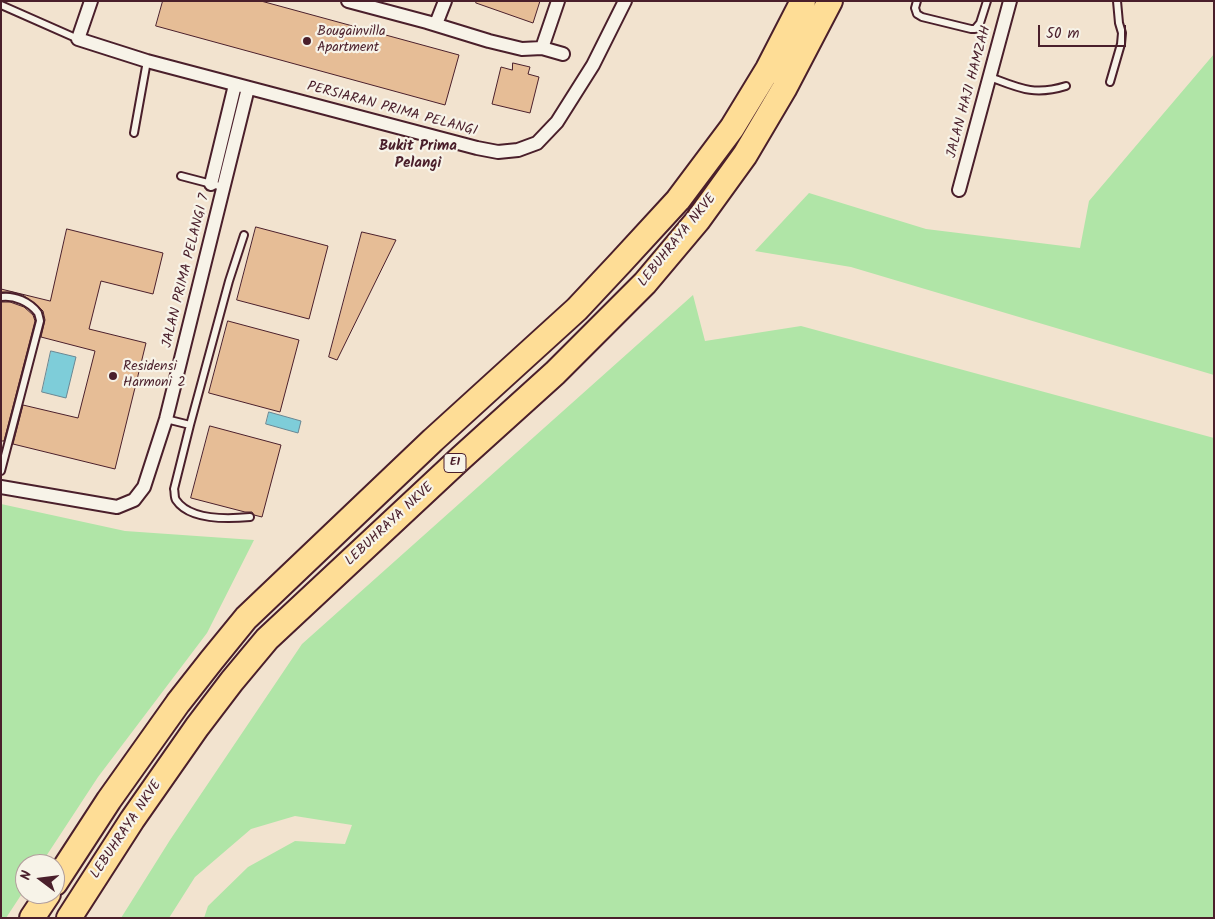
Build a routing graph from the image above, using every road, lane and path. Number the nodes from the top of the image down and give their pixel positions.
1 (92, 1) edge
2 (348, 1) edge
3 (444, 1) edge
4 (558, 1) edge
5 (625, 1) edge
6 (802, 1) edge
7 (830, 1) edge
8 (917, 1) edge
9 (987, 1) edge
10 (1010, 1) edge
11 (1116, 1) edge
12 (1, 5) edge
13 (436, 24) junction
14 (78, 39) junction
15 (542, 48) junction
16 (563, 54) dead end
17 (147, 61) junction
18 (990, 77) junction
19 (1110, 82) dead end
20 (242, 86) junction
21 (1066, 86) dead end
22 (134, 133) dead end
23 (181, 176) dead end
24 (217, 185) junction
25 (959, 190) dead end
26 (244, 235) dead end
27 (1, 297) edge
28 (166, 418) junction
29 (190, 425) junction
30 (1, 471) edge
31 (1, 487) edge
32 (250, 517) dead end
33 (65, 868) edge
34 (41, 904) edge
35 (32, 918) edge
36 (69, 918) edge

1 - 14 street
2 - 13 street
3 - 13 street
4 - 15 street
5 - 20 street, PERSIARAN PRIMA PELANGI
6 - 33 highway, LEBUHRAYA NKVE / E1
7 - 36 highway, LEBUHRAYA NKVE / E1
8 - 9 lane
10 - 18 street, JALAN HAJI HAMZAH
11 - 19 lane
12 - 14 lane
13 - 15 street
14 - 17 street, PERSIARAN PRIMA PELANGI
15 - 16 street
17 - 20 street, PERSIARAN PRIMA PELANGI
17 - 22 lane
18 - 21 lane
18 - 25 street, JALAN HAJI HAMZAH
20 - 24 street, JALAN PRIMA PELANGI 7
23 - 24 lane
24 - 28 street, JALAN PRIMA PELANGI 7
26 - 29 lane
27 - 30 lane
28 - 29 lane
28 - 31 street, JALAN PRIMA PELANGI 7
29 - 32 lane
34 - 35 highway

